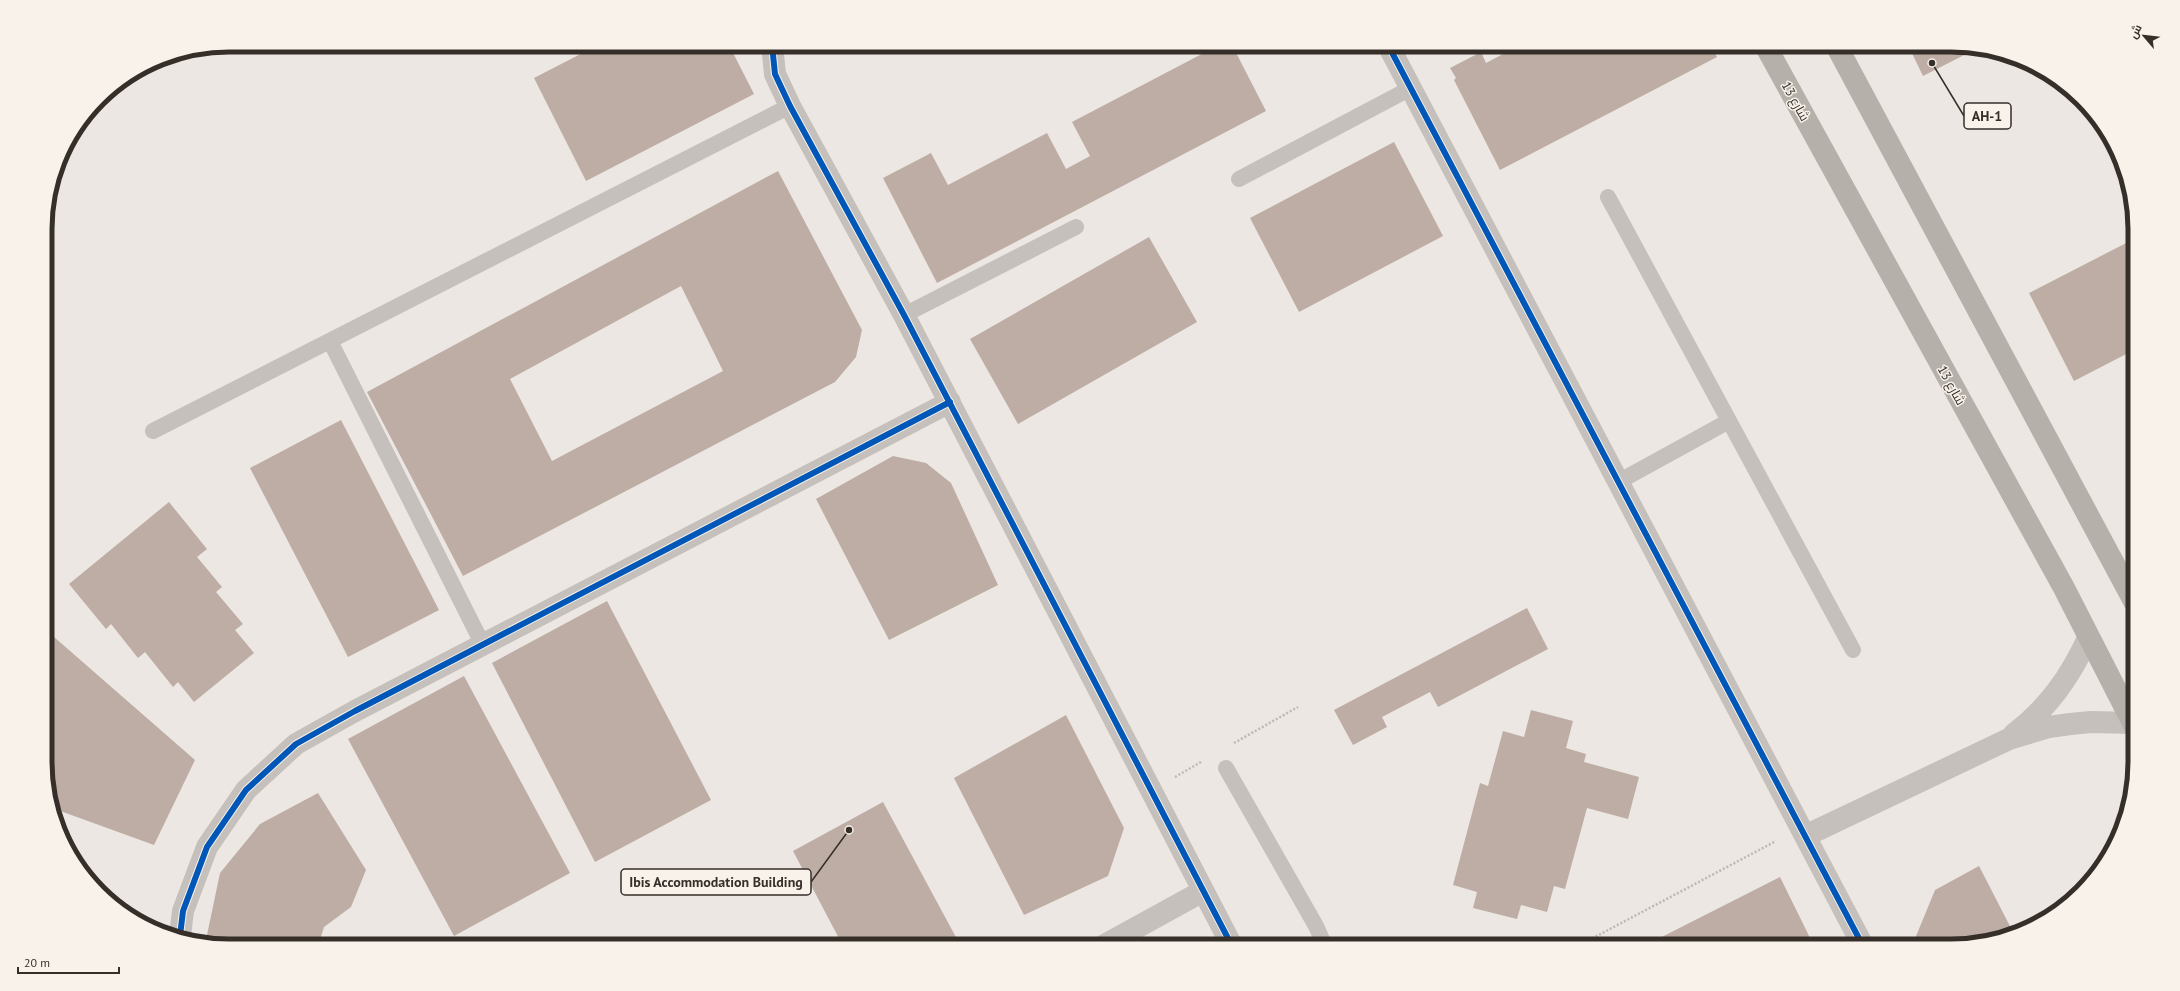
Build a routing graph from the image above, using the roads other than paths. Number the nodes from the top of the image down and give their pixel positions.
1 (771, 52) edge
2 (1392, 52) edge
3 (1769, 52) edge
4 (1840, 52) edge
5 (1411, 88) junction
6 (790, 106) junction
7 (1239, 179) dead end
8 (1608, 197) dead end
9 (1076, 227) dead end
10 (904, 315) junction
11 (330, 341) junction
12 (950, 402) junction
13 (1729, 421) junction
14 (153, 431) dead end
15 (1618, 482) junction
16 (2128, 590) edge
17 (2088, 638) junction
18 (483, 645) junction
19 (1853, 650) dead end
20 (2128, 714) edge
21 (2128, 725) edge
22 (2009, 739) junction
23 (1226, 768) dead end
24 (1803, 832) junction
25 (1203, 891) junction
26 (181, 932) edge
27 (1116, 939) edge
28 (1228, 939) edge
29 (1321, 939) edge
30 (1859, 939) edge

1 - 6 street
2 - 5 street
3 - 17 street, شارع 13
4 - 16 street
5 - 7 lane
5 - 15 street
6 - 10 street
6 - 11 lane
8 - 13 lane
9 - 10 lane
10 - 12 street
11 - 14 lane
11 - 18 lane
12 - 18 street
12 - 25 street
13 - 15 lane
13 - 19 lane
15 - 24 street
17 - 20 street, شارع 13
17 - 22 street
18 - 26 street
21 - 22 street
22 - 24 street
23 - 29 lane
24 - 30 street
25 - 27 street
25 - 28 street

